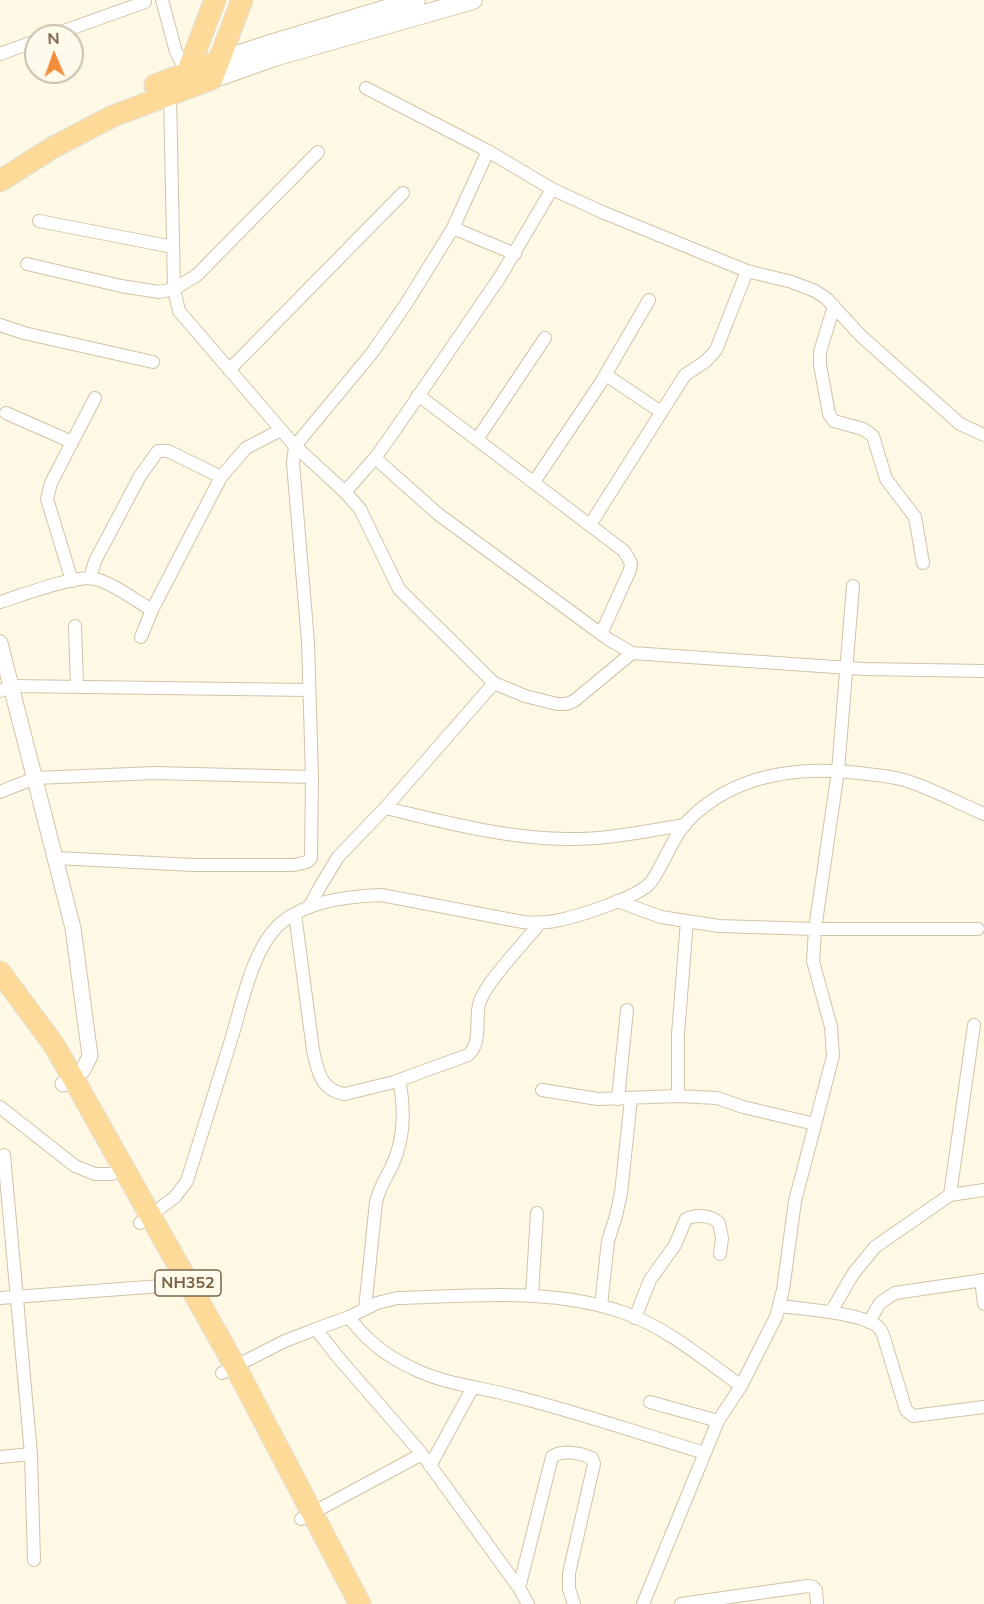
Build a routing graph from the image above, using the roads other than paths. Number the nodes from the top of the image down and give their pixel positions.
1 (131, 0) edge
2 (215, 0) edge
3 (242, 0) edge
4 (416, 0) edge
5 (473, 0) edge
6 (145, 2) junction
7 (162, 2) edge
8 (84, 24) edge
9 (24, 45) edge
10 (0, 54) edge
11 (216, 70) junction
12 (179, 85) junction
13 (366, 88) dead end
14 (488, 151) junction
15 (318, 152) dead end
16 (0, 164) edge
17 (0, 181) edge
18 (552, 189) junction
19 (403, 193) dead end
20 (39, 221) dead end
21 (453, 228) junction
22 (173, 247) junction
23 (515, 254) junction
24 (27, 264) dead end
25 (747, 271) junction
26 (174, 289) junction
27 (650, 300) dead end
28 (834, 306) junction
29 (0, 325) edge
30 (545, 338) dead end
31 (153, 362) dead end
32 (229, 370) junction
33 (606, 375) junction
34 (418, 395) junction
35 (95, 398) dead end
36 (661, 412) junction
37 (6, 413) dead end
38 (281, 430) junction
39 (984, 435) edge
40 (478, 438) junction
41 (72, 442) junction
42 (295, 446) junction
43 (375, 458) junction
44 (221, 477) junction
45 (534, 482) junction
46 (345, 492) junction
47 (590, 525) junction
48 (923, 563) dead end
49 (90, 578) junction
50 (72, 581) junction
51 (853, 586) dead end
52 (0, 602) edge
53 (152, 610) junction
54 (75, 626) dead end
55 (601, 634) junction
56 (141, 637) dead end
57 (0, 643) edge
58 (632, 653) junction
59 (845, 667) junction
60 (984, 671) edge
61 (494, 682) junction
62 (77, 687) junction
63 (6, 689) edge
64 (309, 690) junction
65 (838, 771) junction
66 (312, 777) junction
67 (35, 778) junction
68 (0, 792) edge
69 (385, 808) junction
70 (984, 814) edge
71 (685, 825) junction
72 (56, 858) junction
73 (617, 901) junction
74 (309, 907) junction
75 (295, 914) junction
76 (687, 921) junction
77 (540, 923) junction
78 (815, 929) junction
79 (978, 929) dead end
80 (0, 972) edge
81 (0, 993) edge
82 (627, 1010) dead end
83 (974, 1025) dead end
84 (399, 1080) junction
85 (68, 1081) junction
86 (542, 1090) dead end
87 (678, 1096) junction
88 (625, 1099) junction
89 (0, 1107) edge
90 (815, 1124) junction
91 (4, 1155) dead end
92 (112, 1174) junction
93 (984, 1190) edge
94 (950, 1195) junction
95 (537, 1214) dead end
96 (145, 1220) junction
97 (720, 1254) dead end
98 (983, 1280) edge
99 (181, 1285) junction
100 (17, 1296) junction
101 (532, 1296) junction
102 (0, 1298) edge
103 (984, 1304) edge
104 (601, 1306) junction
105 (780, 1306) junction
106 (365, 1309) junction
107 (831, 1312) junction
108 (349, 1317) junction
109 (635, 1318) junction
110 (869, 1322) junction
111 (316, 1329) junction
112 (229, 1370) junction
113 (741, 1386) junction
114 (472, 1387) junction
115 (650, 1402) dead end
116 (984, 1407) edge
117 (718, 1421) junction
118 (705, 1453) junction
119 (31, 1454) junction
120 (422, 1455) junction
121 (0, 1457) edge
122 (430, 1466) junction
123 (306, 1516) junction
124 (34, 1560) dead end
125 (519, 1588) junction
126 (346, 1604) edge
127 (360, 1604) edge
128 (528, 1604) edge
129 (574, 1604) edge
130 (643, 1604) edge
131 (681, 1604) edge
132 (817, 1604) edge

1 - 6 street
2 - 12 highway
3 - 11 highway
4 - 11 main road
5 - 11 main road
6 - 7 street
6 - 8 street
7 - 12 street
9 - 10 street
11 - 12 highway
12 - 16 highway
12 - 17 highway
12 - 22 street
13 - 14 street
14 - 18 street
14 - 21 street
15 - 26 street
18 - 23 street
18 - 25 street
19 - 32 street
20 - 22 street
21 - 23 street
21 - 42 street
22 - 26 street
23 - 34 street
24 - 26 street
25 - 28 street
25 - 36 street
26 - 32 street
27 - 33 street
28 - 39 street
28 - 48 street
29 - 31 street
30 - 40 street
32 - 38 street
33 - 36 street
33 - 45 street
34 - 40 street
34 - 43 street
35 - 41 street
36 - 47 street
37 - 41 street
38 - 42 street
38 - 44 street
40 - 45 street
41 - 50 street
42 - 46 street
42 - 64 street
43 - 46 street
43 - 55 street
44 - 49 street
44 - 53 street
45 - 47 street
46 - 61 street
47 - 55 street
49 - 50 street
49 - 53 street
50 - 52 street
51 - 59 street
53 - 56 street
54 - 62 street
55 - 58 street
57 - 63 street
58 - 59 street
58 - 61 street
59 - 60 street
59 - 65 street
61 - 69 street
62 - 63 street
62 - 64 street
63 - 67 street
64 - 66 street
65 - 70 street
65 - 71 street
65 - 78 street
66 - 67 street
66 - 72 street
67 - 68 street
67 - 72 street
69 - 71 street
69 - 74 street
71 - 73 street
72 - 85 street
73 - 76 street
73 - 77 street
74 - 75 street
74 - 77 street
75 - 84 street
75 - 96 street
76 - 78 street
76 - 87 street
77 - 84 street
78 - 79 street
78 - 90 street
80 - 85 highway, NH352
81 - 85 highway, NH352
82 - 88 street
83 - 94 street
84 - 106 street
85 - 92 highway, NH352
85 - 96 highway, NH352
86 - 88 street
87 - 88 street
87 - 90 street
88 - 104 street
89 - 92 street
90 - 105 street
91 - 100 street
92 - 96 highway, NH352
93 - 94 street
94 - 107 street
95 - 101 street
96 - 99 highway, NH352
97 - 109 street
98 - 103 street
98 - 110 street
99 - 100 street
99 - 112 highway, NH352
100 - 102 street
100 - 119 street
101 - 104 street
101 - 106 street
104 - 109 street
105 - 107 street
105 - 113 street
106 - 108 street
107 - 110 street
108 - 111 street
108 - 114 street
109 - 113 street
110 - 116 street
111 - 112 street
111 - 120 street
112 - 123 highway, NH352
113 - 117 street
114 - 118 street
114 - 122 street
115 - 117 street
117 - 118 street
118 - 130 street
119 - 121 street
119 - 124 street
120 - 122 street
120 - 123 street
122 - 125 street
123 - 126 highway, NH352
123 - 127 highway, NH352
125 - 128 street
125 - 129 street
131 - 132 street

